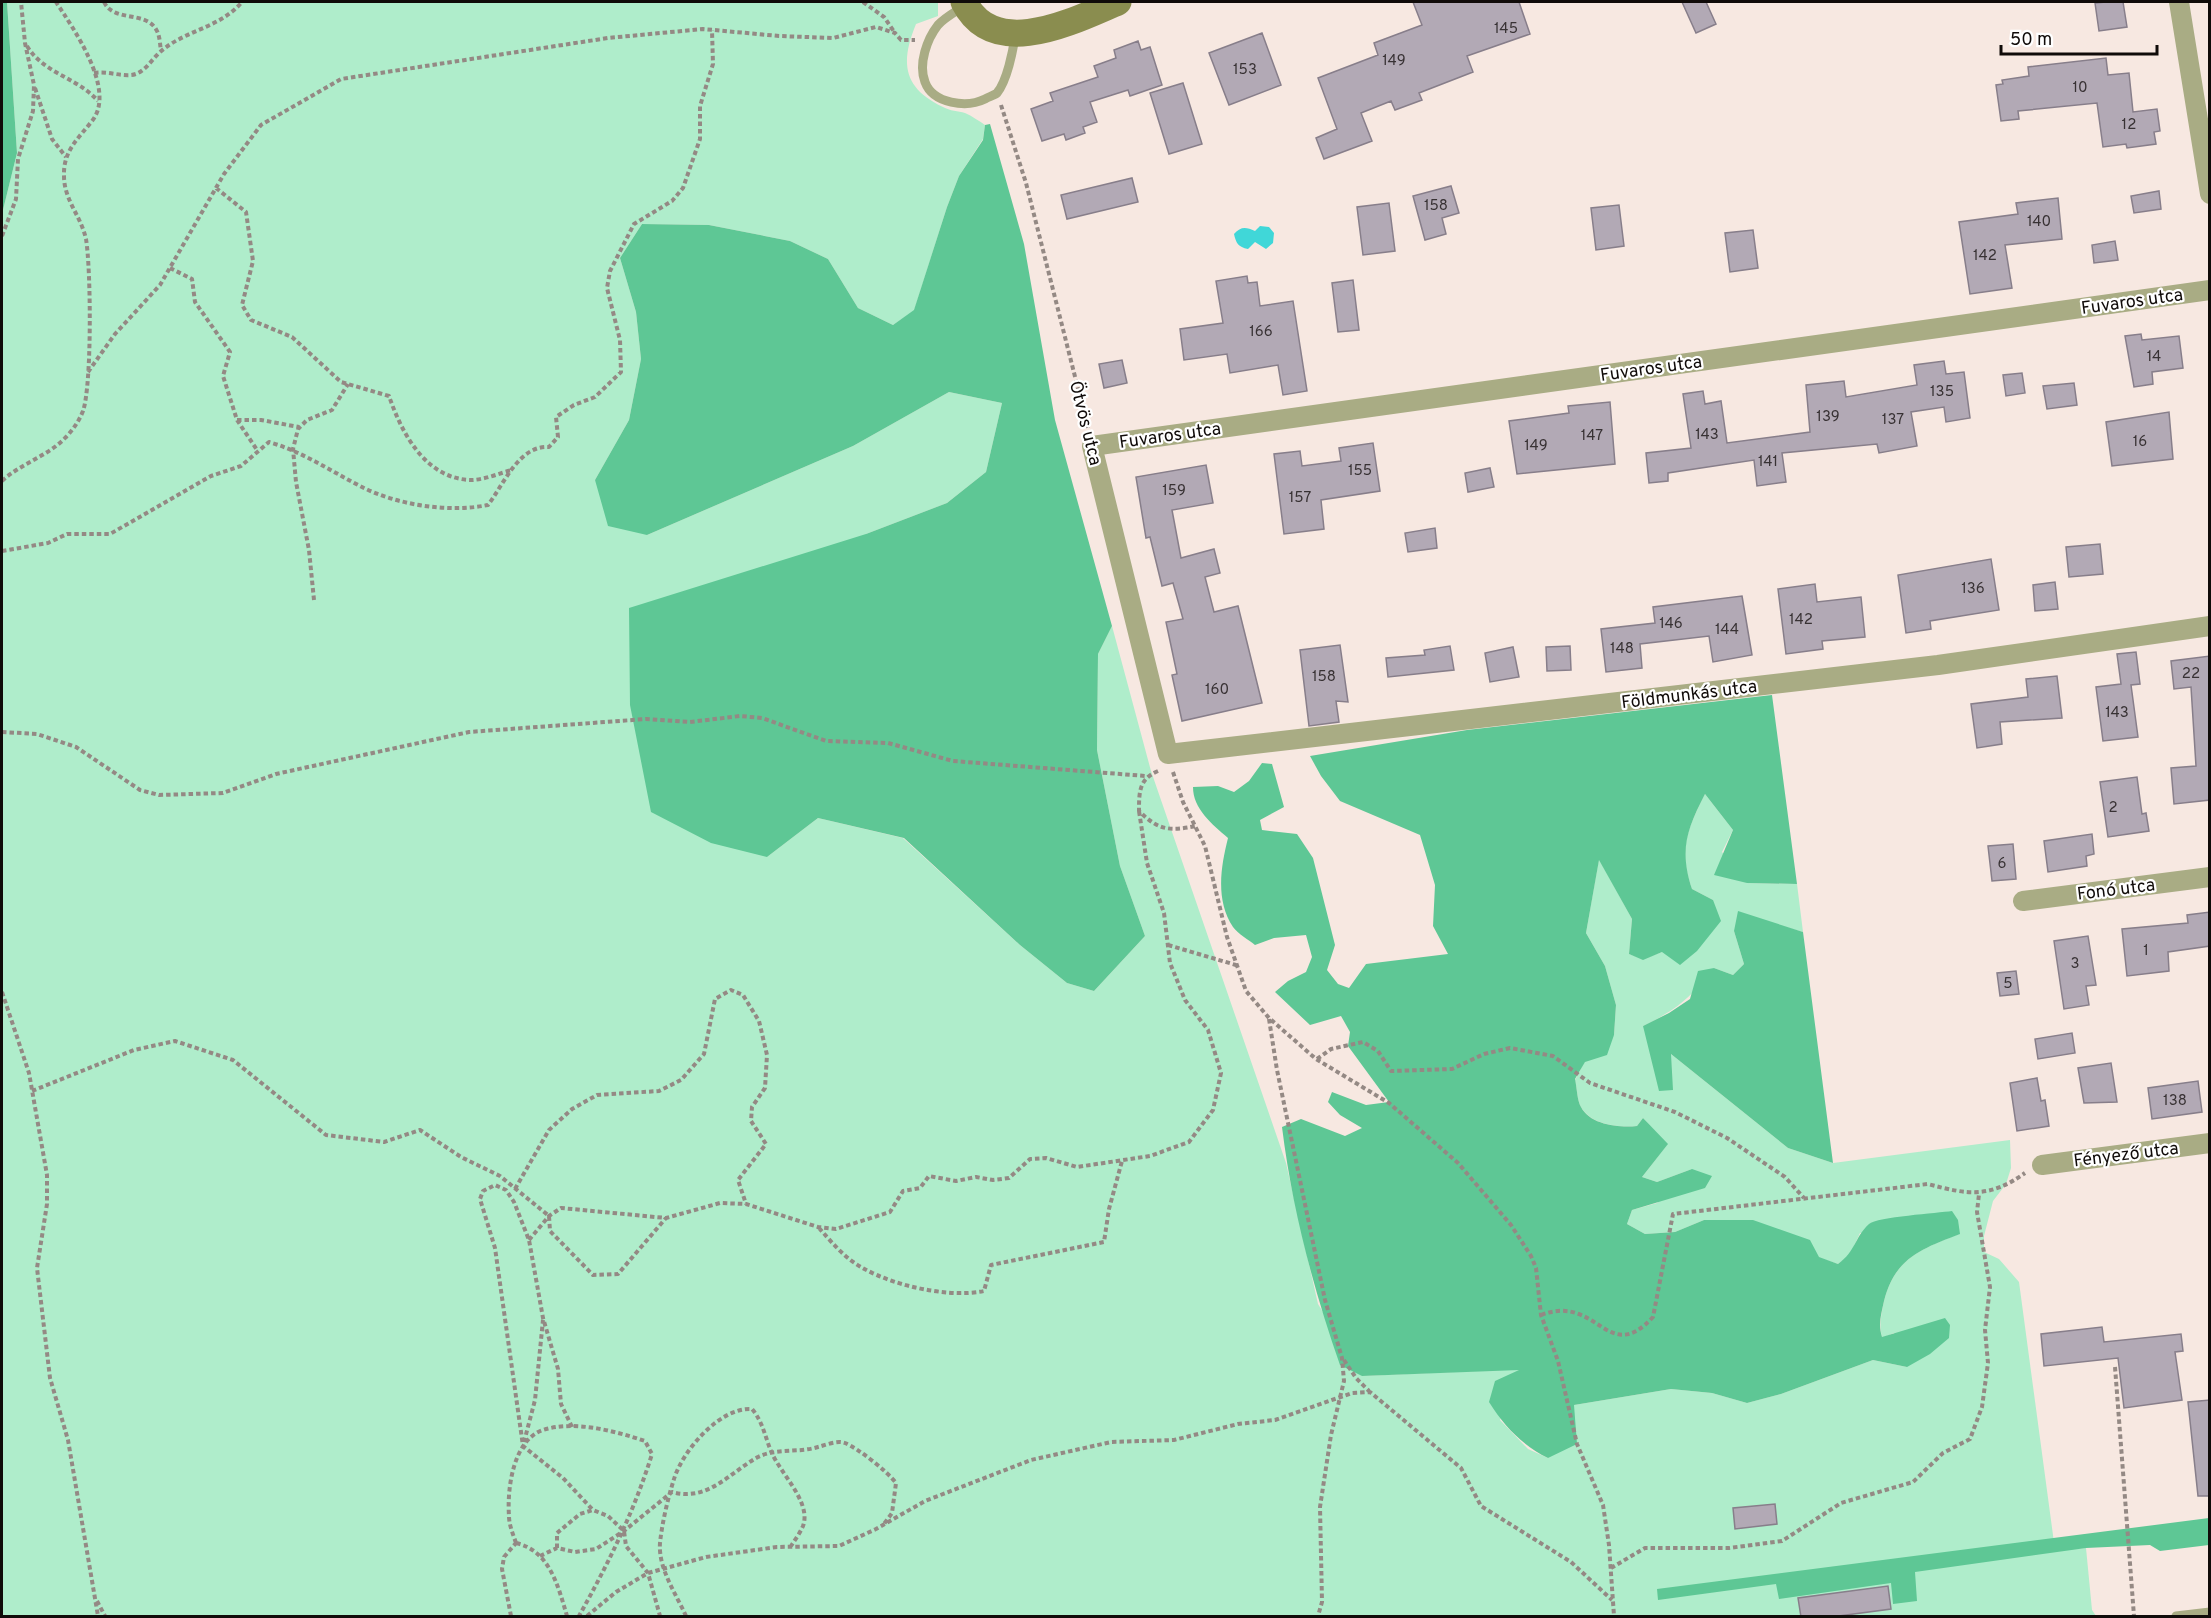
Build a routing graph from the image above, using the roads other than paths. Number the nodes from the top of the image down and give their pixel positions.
1 (1118, 2) edge
2 (2179, 2) edge
3 (965, 3) edge
4 (1016, 34) junction
5 (2210, 194) edge
6 (2210, 290) edge
7 (1092, 446) joint
8 (2210, 626) edge
9 (1170, 760) joint
10 (2210, 877) edge
11 (2023, 901) dead end
12 (2210, 1143) edge
13 (2042, 1165) road end
14 (2210, 1612) edge
15 (2176, 1617) edge

1 - 4 street
2 - 5 street
3 - 4 street
3 - 4 lane
6 - 7 street, Fuvaros utca
7 - 9 street, Ötvös utca
8 - 9 street, Földmunkás utca
10 - 11 street, Fonó utca
12 - 13 street, Fényező utca
14 - 15 lane

